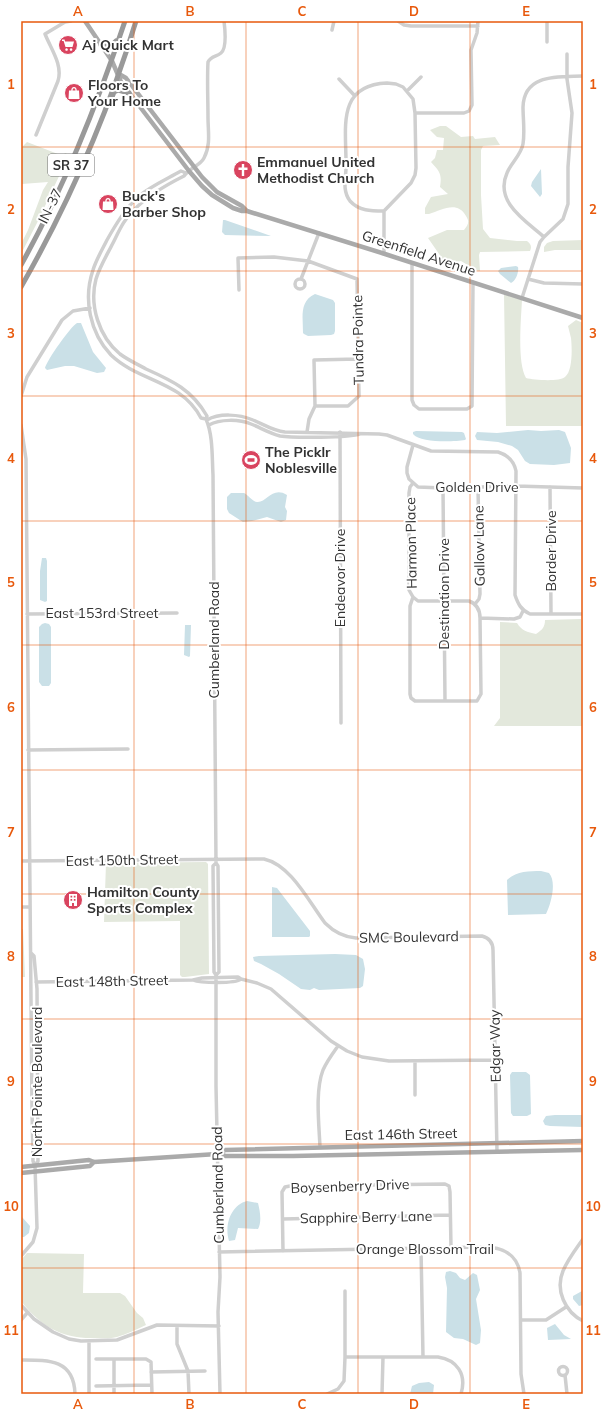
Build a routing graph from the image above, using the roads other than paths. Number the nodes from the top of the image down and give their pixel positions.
1 (70, 21) edge
2 (85, 21) edge
3 (123, 21) edge
4 (136, 21) edge
5 (224, 21) edge
6 (334, 21) edge
7 (398, 21) edge
8 (478, 21) edge
9 (547, 21) edge
10 (66, 22) edge
11 (478, 26) junction
12 (332, 30) dead end
13 (547, 42) dead end
14 (101, 45) junction
15 (567, 54) dead end
16 (112, 61) junction
17 (118, 74) junction
18 (567, 76) junction
19 (583, 76) edge
20 (421, 77) dead end
21 (339, 79) dead end
22 (407, 91) junction
23 (129, 93) junction
24 (355, 96) junction
25 (415, 113) junction
26 (36, 135) dead end
27 (84, 161) junction
28 (194, 168) junction
29 (187, 172) junction
30 (247, 211) junction
31 (384, 211) junction
32 (319, 233) junction
33 (544, 237) junction
34 (384, 254) junction
35 (308, 261) junction
36 (412, 263) junction
37 (21, 265) edge
38 (301, 279) dead end
39 (528, 279) junction
40 (473, 282) junction
41 (583, 284) edge
42 (21, 287) edge
43 (239, 290) dead end
44 (522, 298) junction
45 (95, 307) junction
46 (89, 308) junction
47 (583, 318) edge
48 (358, 359) junction
49 (21, 396) edge
50 (314, 406) junction
51 (206, 419) junction
52 (21, 424) edge
53 (208, 425) junction
54 (307, 432) junction
55 (340, 435) junction
56 (413, 445) junction
57 (413, 483) junction
58 (516, 486) junction
59 (478, 487) junction
60 (550, 487) junction
61 (443, 488) junction
62 (583, 488) edge
63 (413, 597) junction
64 (444, 601) junction
65 (475, 604) junction
66 (523, 611) junction
67 (177, 613) dead end
68 (28, 614) junction
69 (551, 614) junction
70 (583, 614) edge
71 (480, 618) junction
72 (445, 701) junction
73 (340, 723) dead end
74 (128, 749) dead end
75 (28, 750) junction
76 (21, 861) edge
77 (29, 861) junction
78 (216, 861) junction
79 (21, 907) edge
80 (29, 907) junction
81 (490, 941) joint
82 (31, 953) junction
83 (216, 976) junction
84 (241, 979) junction
85 (193, 980) junction
86 (30, 982) junction
87 (36, 982) junction
88 (217, 982) junction
89 (338, 1046) junction
90 (495, 1060) junction
91 (415, 1061) junction
92 (415, 1095) dead end
93 (583, 1141) edge
94 (497, 1143) junction
95 (320, 1147) junction
96 (583, 1150) edge
97 (497, 1152) junction
98 (219, 1153) junction
99 (94, 1162) junction
100 (35, 1166) junction
101 (21, 1167) edge
102 (36, 1172) junction
103 (21, 1173) edge
104 (450, 1215) junction
105 (283, 1219) junction
106 (583, 1239) edge
107 (421, 1248) junction
108 (451, 1248) junction
109 (283, 1251) junction
110 (220, 1252) junction
111 (21, 1256) edge
112 (345, 1291) dead end
113 (21, 1305) edge
114 (566, 1307) junction
115 (28, 1312) junction
116 (21, 1320) edge
117 (521, 1320) junction
118 (583, 1321) edge
119 (177, 1326) junction
120 (219, 1326) junction
121 (89, 1341) junction
122 (345, 1357) junction
123 (383, 1357) junction
124 (423, 1357) junction
125 (96, 1359) dead end
126 (114, 1359) junction
127 (21, 1360) edge
128 (188, 1371) junction
129 (206, 1371) dead end
130 (151, 1372) junction
131 (565, 1375) dead end
132 (114, 1385) junction
133 (151, 1385) junction
134 (96, 1386) dead end
135 (75, 1394) edge
136 (89, 1394) edge
137 (114, 1394) edge
138 (152, 1394) edge
139 (189, 1394) edge
140 (220, 1394) edge
141 (327, 1394) edge
142 (382, 1394) edge
143 (461, 1394) edge
144 (524, 1394) edge
145 (567, 1394) edge

1 - 10 street
2 - 14 main road, Greenfield Avenue
3 - 14 highway
3 - 16 highway, IN-37 / SR 37
4 - 17 highway, IN-37 / SR 37
5 - 28 street, Cumberland Road
6 - 12 street
7 - 11 street
8 - 11 street
9 - 13 street
10 - 26 street
11 - 25 street
14 - 16 main road, Greenfield Avenue
15 - 18 street
16 - 17 main road, Greenfield Avenue
16 - 37 highway, IN-37 / SR 37
17 - 23 main road, Greenfield Avenue
17 - 27 highway, IN-37 / SR 37
17 - 28 main road, Greenfield Avenue
18 - 19 street
18 - 33 street
18 - 33 street
20 - 22 street
21 - 24 street
22 - 24 street
22 - 25 street
23 - 27 highway
23 - 29 main road, Greenfield Avenue
24 - 31 street
25 - 31 street
27 - 42 highway, IN-37 / SR 37
28 - 29 street, Cumberland Road
28 - 30 main road, Greenfield Avenue
29 - 30 main road, Greenfield Avenue
29 - 45 street, Cumberland Road
29 - 46 street, Cumberland Road
30 - 32 main road, Greenfield Avenue
31 - 34 street
32 - 34 main road, Greenfield Avenue
32 - 35 street
33 - 39 street
34 - 36 main road, Greenfield Avenue
35 - 38 street
35 - 43 street
35 - 48 street, Tundra Pointe
36 - 40 main road, Greenfield Avenue
36 - 40 street
39 - 41 street
39 - 44 street
40 - 44 main road, Greenfield Avenue
44 - 47 main road, Greenfield Avenue
45 - 46 street
45 - 51 street, Cumberland Road
46 - 49 street
46 - 51 street, Cumberland Road
48 - 50 street, Tundra Pointe
48 - 50 street
50 - 54 street
51 - 53 street, Cumberland Road
51 - 54 street
52 - 68 street, North Pointe Boulevard
53 - 55 street
53 - 78 street, Cumberland Road
54 - 55 street
55 - 56 street
55 - 73 street, Endeavor Drive
56 - 57 street
56 - 58 street
57 - 61 street, Golden Drive
57 - 63 street, Harmon Place
58 - 59 street, Golden Drive
58 - 60 street, Golden Drive
58 - 66 street
59 - 61 street, Golden Drive
59 - 65 street, Gallow Lane
60 - 62 street, Golden Drive
60 - 69 street, Border Drive
61 - 64 street, Destination Drive
63 - 64 street
63 - 72 street, Harmon Place
64 - 65 street
64 - 72 street, Destination Drive
65 - 71 street
66 - 69 street
66 - 71 street
67 - 68 street, East 153rd Street
68 - 75 street, North Pointe Boulevard
69 - 70 street
71 - 72 street
74 - 75 street
75 - 77 street, North Pointe Boulevard
76 - 77 street, East 150th Street
77 - 78 street, East 150th Street
77 - 80 street, North Pointe Boulevard
78 - 81 street, SMC Boulevard
78 - 83 street, Cumberland Road
79 - 80 street
80 - 82 street, North Pointe Boulevard
81 - 90 street, Edgar Way
82 - 86 street, North Pointe Boulevard
82 - 87 street, North Pointe Boulevard
83 - 84 street, East 148th Street
83 - 85 street, East 148th Street
83 - 88 street, Cumberland Road
84 - 88 street, East 148th Street
84 - 89 street
85 - 87 street, East 148th Street
85 - 88 street, East 148th Street
86 - 87 street, East 148th Street
86 - 100 street, North Pointe Boulevard
87 - 100 street, North Pointe Boulevard
88 - 98 street, Cumberland Road
89 - 91 street
89 - 95 street
90 - 91 street
90 - 94 street, Edgar Way
91 - 92 street
93 - 94 main road, East 146th Street
94 - 95 main road, East 146th Street
94 - 97 street, Edgar Way
95 - 98 main road, East 146th Street
96 - 97 main road, East 146th Street
97 - 98 main road, East 146th Street
98 - 99 main road, East 146th Street
98 - 110 street, Cumberland Road
99 - 100 main road, East 146th Street
99 - 102 main road, East 146th Street
100 - 101 main road, East 146th Street
100 - 102 street
102 - 103 main road, East 146th Street
102 - 111 street
104 - 105 street, Sapphire Berry Lane
104 - 105 street, Boysenberry Drive
104 - 108 street
105 - 109 street, Boysenberry Drive
106 - 114 street
107 - 108 street, Orange Blossom Trail
107 - 109 street, Orange Blossom Trail
107 - 124 street
108 - 117 street, Orange Blossom Trail
109 - 110 street, Orange Blossom Trail
110 - 120 street, Cumberland Road
112 - 122 street
113 - 115 street
114 - 117 street
114 - 118 street
115 - 116 street
115 - 121 street
117 - 144 street, Orange Blossom Trail
119 - 120 street
119 - 121 street
119 - 128 street
120 - 140 street, Cumberland Road
121 - 136 street
122 - 123 street
122 - 141 street
123 - 124 street
123 - 142 street
124 - 143 street
125 - 126 street
126 - 130 street
126 - 132 street
127 - 135 street
128 - 129 street
128 - 130 street
128 - 139 street
130 - 133 street
131 - 145 street
132 - 133 street
132 - 134 street
132 - 137 street
133 - 138 street

